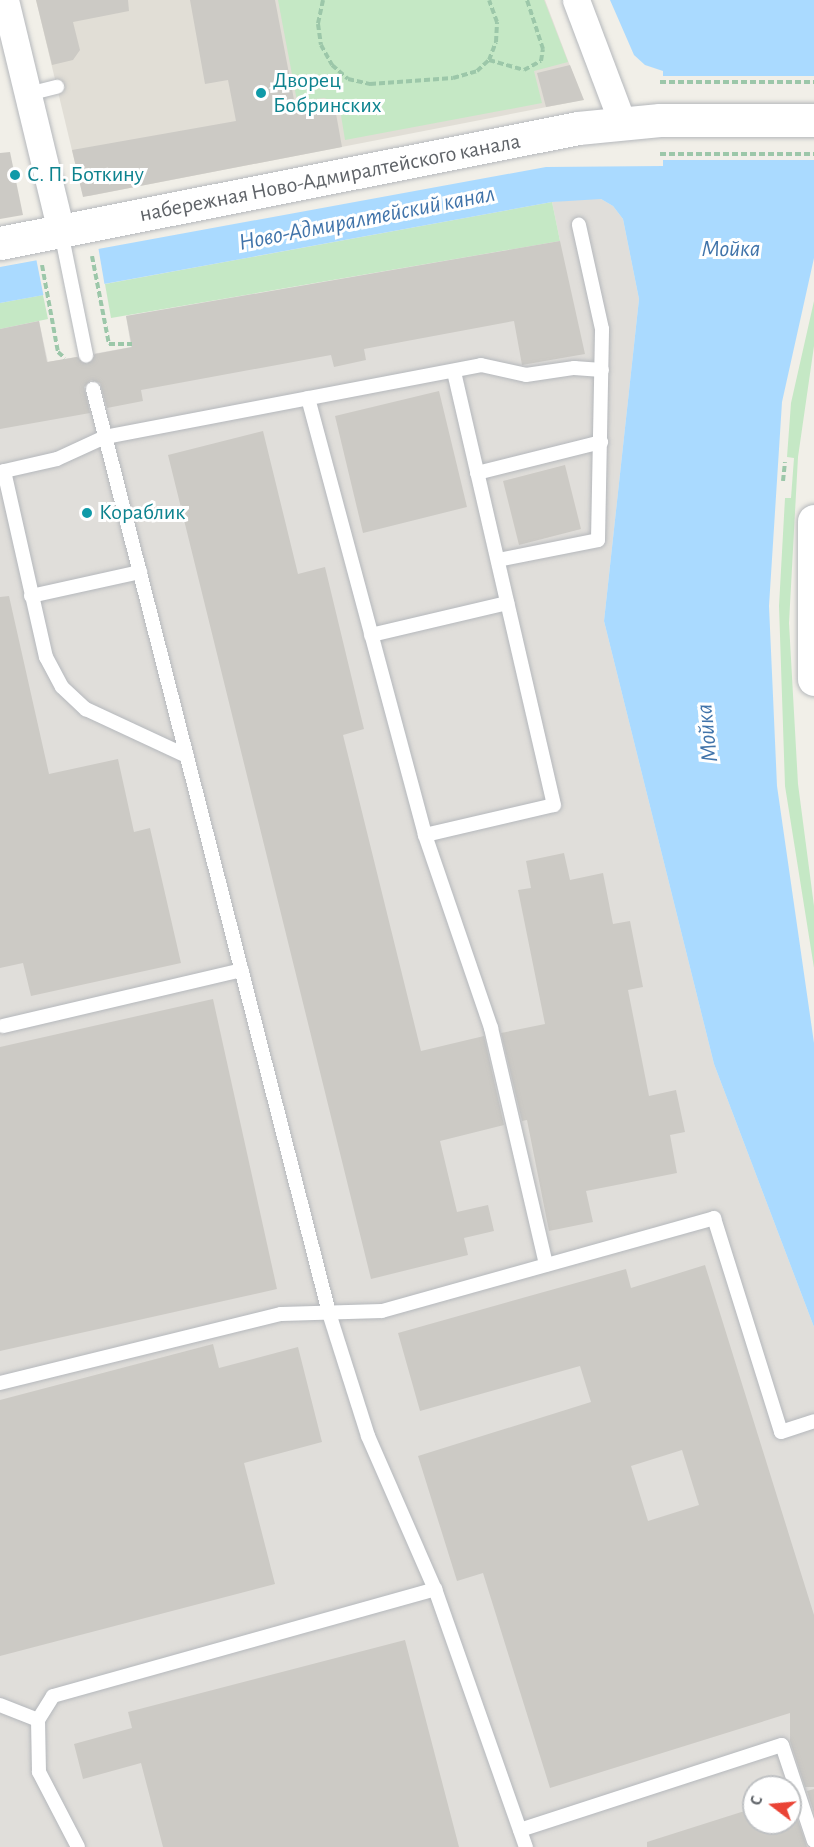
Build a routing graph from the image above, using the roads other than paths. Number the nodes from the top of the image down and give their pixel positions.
1 (5, 0) edge
2 (576, 0) edge
3 (8, 45) edge
4 (57, 87) dead end
5 (28, 94) junction
6 (814, 120) edge
7 (622, 122) junction
8 (579, 225) dead end
9 (0, 243) edge
10 (55, 247) junction
11 (86, 355) dead end
12 (602, 370) junction
13 (454, 371) junction
14 (93, 389) dead end
15 (308, 398) junction
16 (105, 437) junction
17 (601, 442) junction
18 (2, 471) edge
19 (477, 473) junction
20 (814, 521) edge
21 (498, 560) junction
22 (140, 572) junction
23 (32, 596) junction
24 (507, 603) junction
25 (371, 635) junction
26 (814, 663) edge
27 (187, 756) junction
28 (425, 835) junction
29 (242, 970) junction
30 (3, 1026) dead end
31 (546, 1265) junction
32 (329, 1313) junction
33 (0, 1383) edge
34 (814, 1421) edge
35 (435, 1589) junction
36 (0, 1705) edge
37 (38, 1720) junction
38 (520, 1830) junction
39 (814, 1841) edge
40 (78, 1847) edge
41 (526, 1847) edge

1 - 3 street
2 - 7 street
3 - 5 street
4 - 5 lane
5 - 10 street
6 - 7 main road, набережная Ново-Адмиралтейского канала
7 - 10 main road, набережная Ново-Адмиралтейского канала
8 - 12 lane
9 - 10 main road, набережная Ново-Адмиралтейского канала
10 - 11 lane
12 - 13 lane
12 - 17 lane
13 - 15 lane
13 - 19 lane
14 - 16 lane
15 - 16 lane
15 - 25 lane
16 - 18 lane
16 - 22 lane
17 - 19 lane
17 - 21 lane
18 - 23 lane
19 - 21 lane
20 - 26 main road
21 - 24 lane
22 - 23 lane
22 - 27 lane
23 - 27 lane
24 - 25 lane
24 - 28 lane
25 - 28 lane
27 - 29 lane
28 - 31 lane
29 - 30 lane
29 - 32 lane
31 - 32 lane
31 - 34 lane
32 - 33 lane
32 - 35 lane
35 - 37 lane
35 - 38 lane
36 - 37 lane
37 - 40 lane
38 - 39 lane
38 - 41 lane

